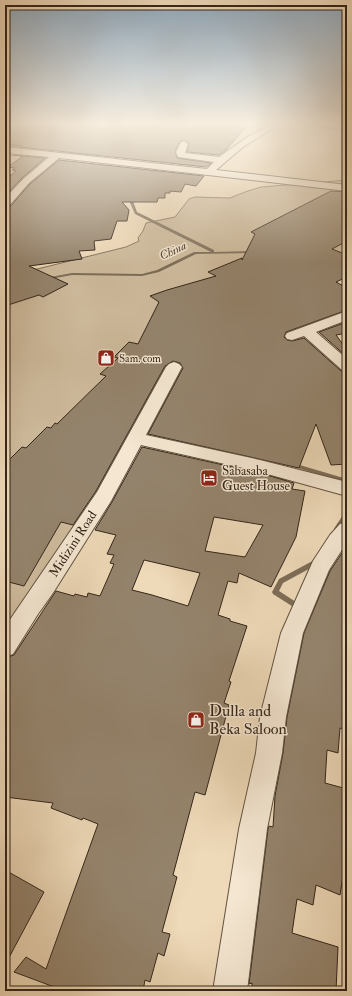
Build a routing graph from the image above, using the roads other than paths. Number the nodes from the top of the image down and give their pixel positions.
1 (39, 170) edge
2 (195, 170) edge
3 (209, 172) joint
4 (347, 188) edge
5 (5, 204) edge
6 (347, 315) edge
7 (306, 331) junction
8 (292, 336) dead end
9 (174, 367) dead end
10 (347, 367) edge
11 (136, 438) junction
12 (347, 489) edge
13 (347, 529) edge
14 (5, 647) edge
15 (230, 991) edge

1 - 5 street
2 - 3 street
3 - 4 street
6 - 7 street
7 - 8 street
7 - 10 street
9 - 11 street, Midizini Road
11 - 12 street
11 - 14 street, Midizini Road
13 - 15 street

